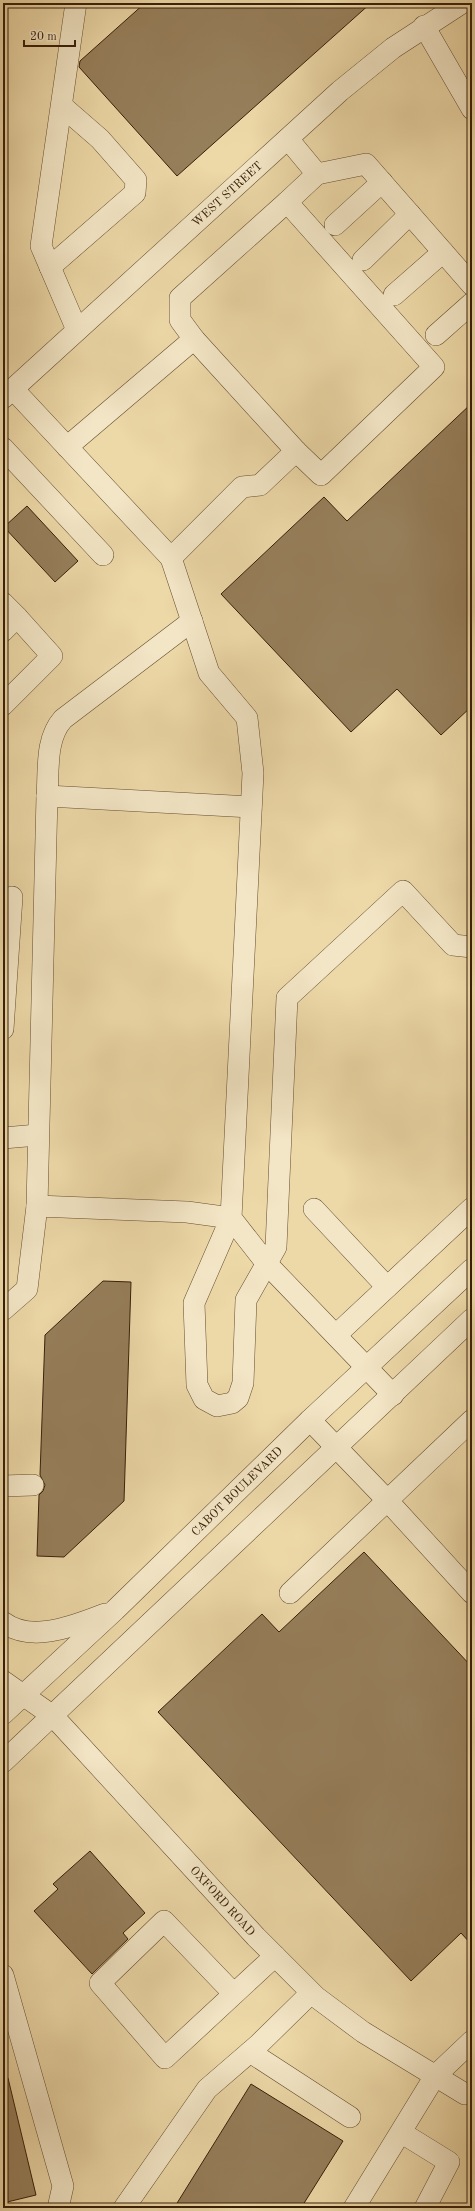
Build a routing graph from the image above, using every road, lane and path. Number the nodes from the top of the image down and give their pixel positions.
1 (76, 3) edge
2 (462, 3) edge
3 (424, 26) junction
4 (62, 106) junction
5 (472, 109) edge
6 (288, 139) junction
7 (317, 174) junction
8 (382, 182) junction
9 (287, 202) junction
10 (410, 214) junction
11 (335, 225) dead end
12 (443, 252) junction
13 (363, 260) dead end
14 (50, 267) junction
15 (472, 285) edge
16 (394, 295) dead end
17 (472, 303) edge
18 (77, 330) junction
19 (436, 335) dead end
20 (194, 339) junction
21 (8, 393) edge
22 (3, 448) edge
23 (68, 448) junction
24 (296, 451) junction
25 (103, 555) dead end
26 (171, 558) junction
27 (8, 617) edge
28 (192, 621) junction
29 (3, 705) edge
30 (47, 796) junction
31 (251, 807) junction
32 (8, 892) edge
33 (44, 929) junction
34 (472, 947) edge
35 (3, 1029) edge
36 (38, 1136) junction
37 (3, 1138) edge
38 (37, 1206) junction
39 (472, 1208) edge
40 (314, 1209) dead end
41 (231, 1218) junction
42 (267, 1264) junction
43 (472, 1269) edge
44 (387, 1287) junction
45 (3, 1310) edge
46 (472, 1319) edge
47 (336, 1335) junction
48 (367, 1367) junction
49 (393, 1395) junction
50 (310, 1420) junction
51 (472, 1420) edge
52 (337, 1448) junction
53 (33, 1485) dead end
54 (3, 1486) edge
55 (386, 1499) junction
56 (290, 1593) dead end
57 (472, 1593) edge
58 (115, 1610) junction
59 (3, 1622) edge
60 (3, 1682) edge
61 (24, 1696) junction
62 (3, 1714) edge
63 (53, 1716) junction
64 (3, 1762) edge
65 (275, 1956) junction
66 (3, 1975) edge
67 (311, 1992) junction
68 (234, 1994) junction
69 (472, 2041) edge
70 (250, 2052) junction
71 (435, 2076) junction
72 (465, 2094) dead end
73 (350, 2117) dead end
74 (402, 2133) junction
75 (58, 2208) edge
76 (124, 2208) edge
77 (354, 2208) edge
78 (425, 2208) edge

1 - 4 street
2 - 3 street, WEST STREET
3 - 5 street
3 - 6 street, WEST STREET
4 - 14 street
4 - 14 street
6 - 7 street
6 - 18 street, WEST STREET
7 - 8 street
7 - 9 street
8 - 10 street
8 - 11 street
9 - 20 street
9 - 24 street
10 - 12 street
10 - 13 street
12 - 15 street
12 - 16 street
14 - 18 street
17 - 19 street
18 - 21 street, WEST STREET
20 - 23 street
20 - 24 street
21 - 23 street
22 - 25 street
23 - 26 street
24 - 26 street
26 - 28 street
27 - 29 street
28 - 30 street
28 - 31 street
30 - 31 street
30 - 33 street
31 - 41 street
32 - 33 street
32 - 35 street
33 - 36 street
34 - 42 street
36 - 37 street
36 - 38 street
38 - 41 street
38 - 45 street
39 - 44 street
40 - 44 street
41 - 42 street
41 - 42 street
42 - 47 street
43 - 48 street, CABOT BOULEVARD
44 - 47 street
46 - 49 street
47 - 48 street
48 - 49 street
48 - 50 street, CABOT BOULEVARD
49 - 52 street
50 - 52 street
50 - 58 street, CABOT BOULEVARD
51 - 55 street
52 - 55 street
52 - 63 street
53 - 54 street
55 - 56 street
55 - 57 street
58 - 59 street
58 - 61 street, CABOT BOULEVARD
60 - 61 street, OXFORD ROAD
61 - 62 street, CABOT BOULEVARD
61 - 63 street, OXFORD ROAD
63 - 64 street
63 - 65 street, OXFORD ROAD
65 - 67 street, OXFORD ROAD
65 - 68 street
66 - 75 street
67 - 70 street
67 - 71 street, OXFORD ROAD
68 - 68 street
69 - 71 street
70 - 73 street
70 - 76 street
71 - 72 street, OXFORD ROAD
71 - 74 street
74 - 77 street
74 - 78 street

